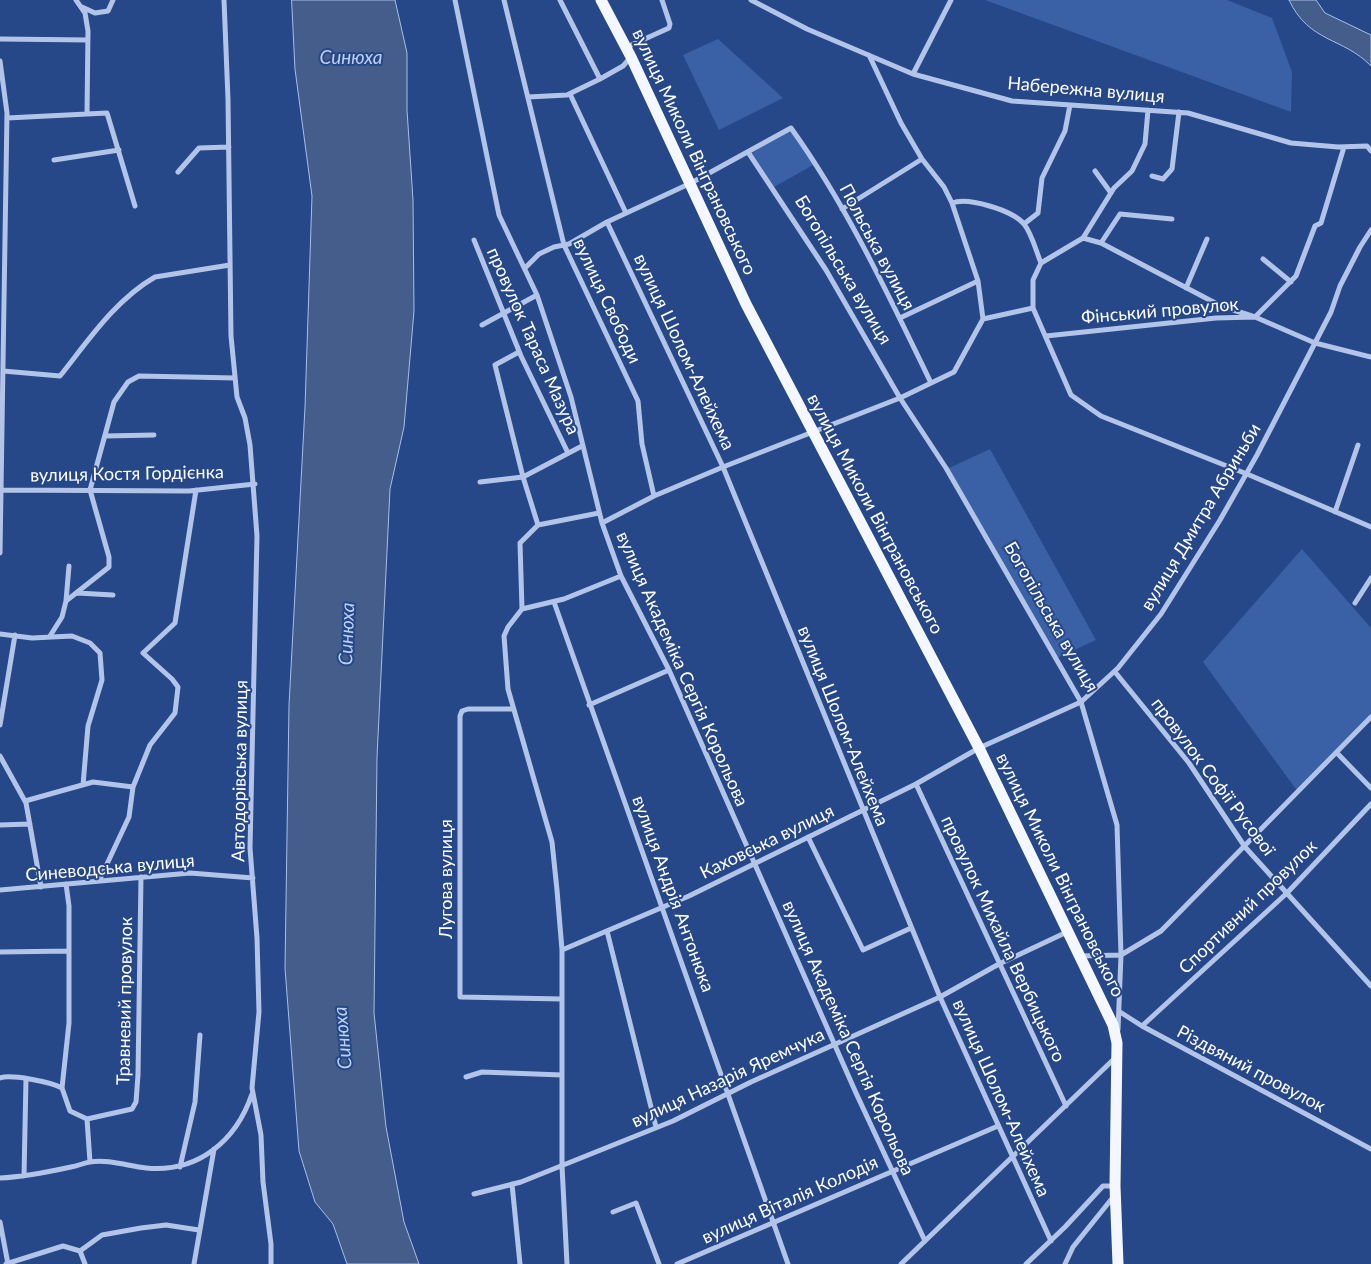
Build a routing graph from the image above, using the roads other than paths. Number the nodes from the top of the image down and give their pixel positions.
1 (76, 0) edge
2 (113, 0) edge
3 (224, 0) edge
4 (455, 0) edge
5 (504, 0) edge
6 (560, 0) edge
7 (601, 0) edge
8 (662, 0) edge
9 (751, 0) edge
10 (951, 0) edge
11 (82, 7) junction
12 (0, 39) edge
13 (88, 40) junction
14 (629, 52) junction
15 (869, 55) junction
16 (0, 61) edge
17 (913, 74) junction
18 (600, 79) junction
19 (570, 94) junction
20 (528, 97) junction
21 (1070, 105) junction
22 (1148, 110) junction
23 (1179, 112) junction
24 (87, 114) junction
25 (7, 118) junction
26 (229, 147) junction
27 (1344, 147) junction
28 (119, 150) junction
29 (1371, 151) edge
30 (748, 152) junction
31 (922, 159) junction
32 (54, 160) dead end
33 (1095, 171) dead end
34 (178, 172) dead end
35 (1152, 176) dead end
36 (691, 183) junction
37 (1111, 193) junction
38 (952, 203) junction
39 (135, 206) dead end
40 (842, 209) junction
41 (626, 213) junction
42 (1172, 219) dead end
43 (607, 222) junction
44 (1024, 224) junction
45 (3, 226) edge
46 (1371, 230) edge
47 (1083, 238) junction
48 (1207, 239) dead end
49 (474, 240) dead end
50 (1101, 243) junction
51 (564, 245) junction
52 (1263, 259) dead end
53 (1041, 263) junction
54 (230, 265) junction
55 (525, 268) junction
56 (978, 281) junction
57 (1291, 282) junction
58 (1186, 288) junction
59 (537, 295) junction
60 (1032, 308) junction
61 (504, 313) junction
62 (1255, 317) junction
63 (900, 318) junction
64 (983, 319) junction
65 (482, 325) dead end
66 (1046, 336) junction
67 (1315, 343) junction
68 (520, 352) junction
69 (1371, 357) edge
70 (2, 363) edge
71 (3, 371) junction
72 (235, 378) junction
73 (931, 383) junction
74 (900, 398) junction
75 (811, 431) junction
76 (154, 435) dead end
77 (105, 436) junction
78 (1358, 445) dead end
79 (582, 446) junction
80 (568, 453) junction
81 (723, 467) junction
82 (1247, 474) junction
83 (523, 477) junction
84 (480, 482) dead end
85 (255, 484) junction
86 (0, 490) edge
87 (90, 490) junction
88 (196, 490) junction
89 (654, 496) junction
90 (599, 512) junction
91 (1335, 512) junction
92 (602, 523) junction
93 (538, 525) junction
94 (1371, 527) edge
95 (0, 553) edge
96 (70, 566) dead end
97 (621, 576) junction
98 (1371, 578) edge
99 (76, 592) junction
100 (113, 595) dead end
101 (66, 601) junction
102 (554, 602) junction
103 (1355, 603) dead end
104 (522, 609) junction
105 (0, 634) edge
106 (15, 635) junction
107 (50, 636) junction
108 (669, 670) junction
109 (1115, 672) junction
110 (1081, 702) junction
111 (589, 705) junction
112 (514, 709) junction
113 (1371, 717) edge
114 (0, 725) edge
115 (980, 748) junction
116 (1337, 752) junction
117 (0, 756) edge
118 (916, 784) junction
119 (83, 785) junction
120 (133, 787) junction
121 (1371, 788) edge
122 (25, 801) junction
123 (1371, 804) edge
124 (863, 810) junction
125 (30, 824) junction
126 (0, 825) edge
127 (808, 837) junction
128 (1245, 846) junction
129 (755, 864) junction
130 (141, 877) junction
131 (253, 878) junction
132 (99, 881) junction
133 (66, 884) junction
134 (40, 887) junction
135 (0, 890) edge
136 (1287, 893) junction
137 (664, 907) junction
138 (912, 928) junction
139 (607, 931) junction
140 (1068, 932) junction
141 (68, 950) junction
142 (562, 950) junction
143 (0, 952) edge
144 (1121, 955) junction
145 (1079, 956) junction
146 (999, 964) junction
147 (1371, 986) edge
148 (940, 997) junction
149 (562, 999) junction
150 (1120, 1012) junction
151 (1142, 1026) junction
152 (200, 1035) dead end
153 (834, 1044) junction
154 (1117, 1044) junction
155 (1116, 1057) junction
156 (562, 1075) junction
157 (0, 1077) edge
158 (466, 1077) dead end
159 (26, 1080) junction
160 (62, 1088) junction
161 (729, 1093) junction
162 (253, 1094) junction
163 (1066, 1106) junction
164 (88, 1119) junction
165 (998, 1126) junction
166 (656, 1127) junction
167 (214, 1148) junction
168 (1371, 1149) edge
169 (1012, 1158) junction
170 (90, 1162) junction
171 (562, 1166) junction
172 (180, 1167) junction
173 (892, 1170) junction
174 (24, 1176) junction
175 (0, 1178) edge
176 (512, 1184) junction
177 (1115, 1190) junction
178 (474, 1194) dead end
179 (613, 1212) dead end
180 (0, 1222) edge
181 (774, 1222) junction
182 (199, 1230) junction
183 (925, 1241) junction
184 (1050, 1241) junction
185 (80, 1250) junction
186 (7, 1264) edge
187 (85, 1264) edge
188 (194, 1264) edge
189 (271, 1264) edge
190 (520, 1264) edge
191 (567, 1264) edge
192 (660, 1264) edge
193 (677, 1264) edge
194 (788, 1264) edge
195 (901, 1264) edge
196 (1026, 1264) edge
197 (1065, 1264) edge
198 (1118, 1264) edge

1 - 11 street
2 - 11 street
3 - 26 street, Автодорівська вулиця
4 - 55 street, вулиця Академіка Сергія Корольова
5 - 20 street, вулиця Свободи
6 - 18 street
7 - 14 main road, вулиця Миколи Вінграновського
8 - 14 street
9 - 15 street, Набережна вулиця
10 - 17 street
11 - 13 street
12 - 13 street
13 - 24 street
14 - 18 street
14 - 36 main road, вулиця Миколи Вінграновського
15 - 17 street, Набережна вулиця
15 - 31 street
16 - 25 street
17 - 21 street, Набережна вулиця
18 - 19 street
19 - 20 street
19 - 41 street
20 - 51 street, вулиця Свободи
21 - 22 street, Набережна вулиця
21 - 44 street
22 - 23 street, Набережна вулиця
22 - 37 street
23 - 27 street, Набережна вулиця
23 - 35 street
24 - 25 street
24 - 28 street
25 - 45 street
26 - 34 street
26 - 54 street, Автодорівська вулиця
27 - 29 street, Набережна вулиця
27 - 57 street, Фінський провулок
28 - 32 street
28 - 39 street
30 - 36 street
30 - 40 street, Польська вулиця
30 - 74 street, Богопільська вулиця
31 - 38 street
31 - 40 street
33 - 37 street
36 - 41 street
36 - 75 main road, вулиця Миколи Вінграновського
37 - 47 street
38 - 44 street
38 - 56 street
40 - 63 street, Польська вулиця
41 - 43 street
42 - 50 street
43 - 51 street
43 - 81 street, вулиця Шолом-Алейхема
44 - 53 street
45 - 70 street
46 - 67 street, вулиця Дмитра Абриньби
47 - 50 street
47 - 53 street
48 - 58 street
49 - 61 street, провулок Тараса Мазура
50 - 58 street
51 - 55 street
51 - 89 street, вулиця Свободи
52 - 57 street
53 - 60 street
54 - 71 street
54 - 72 street, Автодорівська вулиця
55 - 59 street, вулиця Академіка Сергія Корольова
56 - 63 street
56 - 64 street
57 - 62 street, Фінський провулок
58 - 62 street
59 - 61 street
59 - 79 street, вулиця Академіка Сергія Корольова
60 - 64 street
60 - 66 street
61 - 65 street
61 - 68 street, провулок Тараса Мазура
62 - 66 street, Фінський провулок
62 - 67 street
63 - 73 street, Польська вулиця
64 - 73 street
66 - 82 street
67 - 69 street
67 - 82 street, вулиця Дмитра Абриньби
68 - 80 street, провулок Тараса Мазура
68 - 83 street
70 - 71 street
71 - 86 street
72 - 77 street
72 - 85 street, Автодорівська вулиця
73 - 74 street
74 - 75 street
74 - 110 street, Богопільська вулиця
75 - 81 street
75 - 115 main road, вулиця Миколи Вінграновського
76 - 77 street
77 - 87 street
78 - 91 street
79 - 80 street
79 - 90 street, вулиця Академіка Сергія Корольова
80 - 83 street
81 - 89 street
81 - 124 street, вулиця Шолом-Алейхема
82 - 91 street
82 - 109 street, вулиця Дмитра Абриньби
83 - 84 street
83 - 93 street
85 - 88 street, вулиця Костя Гордієнка
85 - 131 street, Автодорівська вулиця
86 - 87 street, вулиця Костя Гордієнка
86 - 95 street
87 - 88 street, вулиця Костя Гордієнка
87 - 99 street
88 - 120 street
89 - 92 street
90 - 92 street, вулиця Академіка Сергія Корольова
90 - 93 street
91 - 94 street
92 - 97 street, вулиця Академіка Сергія Корольова
93 - 104 street
96 - 101 street
97 - 102 street
97 - 108 street, вулиця Академіка Сергія Корольова
98 - 103 street
99 - 100 street
99 - 101 street
101 - 107 street
102 - 104 street
102 - 111 street, вулиця Андрія Антонюка
104 - 112 street
105 - 106 street
106 - 107 street
106 - 114 street
107 - 119 street
108 - 111 street
108 - 129 street, вулиця Академіка Сергія Корольова
109 - 110 street, вулиця Дмитра Абриньби
109 - 128 street, провулок Софії Русової
110 - 115 street, вулиця Дмитра Абриньби
110 - 144 street, Богопільська вулиця
111 - 137 street, вулиця Андрія Антонюка
112 - 142 street
112 - 149 street, Лугова вулиця
113 - 116 street
115 - 118 street, Каховська вулиця
115 - 140 main road, вулиця Миколи Вінграновського
116 - 121 street
116 - 128 street
117 - 122 street
118 - 124 street, Каховська вулиця
118 - 146 street, провулок Михайла Вербицького
119 - 120 street
119 - 122 street
120 - 132 street
122 - 125 street
123 - 136 street, Спортивний провулок
124 - 127 street, Каховська вулиця
124 - 138 street, вулиця Шолом-Алейхема
125 - 126 street
125 - 134 street
127 - 129 street, Каховська вулиця
127 - 138 street
128 - 136 street, провулок Софії Русової
128 - 144 street
129 - 137 street, Каховська вулиця
129 - 153 street, вулиця Академіка Сергія Корольова
130 - 131 street, Синеводська вулиця
130 - 132 street, Синеводська вулиця
130 - 164 street, Травневий провулок
131 - 162 street, Автодорівська вулиця
132 - 133 street, Синеводська вулиця
133 - 134 street, Синеводська вулиця
133 - 141 street
134 - 135 street, Синеводська вулиця
136 - 147 street, провулок Софії Русової
136 - 151 street, Спортивний провулок
137 - 139 street, Каховська вулиця
137 - 161 street, вулиця Андрія Антонюка
138 - 148 street, вулиця Шолом-Алейхема
139 - 142 street, Каховська вулиця
139 - 166 street
140 - 145 main road, вулиця Миколи Вінграновського
140 - 146 street, вулиця Назарія Яремчука
141 - 143 street
141 - 160 street
142 - 149 street
144 - 145 street
144 - 150 street, Богопільська вулиця
145 - 154 main road, вулиця Миколи Вінграновського
146 - 148 street, вулиця Назарія Яремчука
146 - 163 street, провулок Михайла Вербицького
148 - 153 street, вулиця Назарія Яремчука
148 - 165 street, вулиця Шолом-Алейхема
149 - 156 street
150 - 151 street, Різдвяний провулок
150 - 154 street, Богопільська вулиця
151 - 168 street, Різдвяний провулок
152 - 172 street
153 - 161 street, вулиця Назарія Яремчука
153 - 173 street, вулиця Академіка Сергія Корольова
154 - 155 main road, Богопільська вулиця
155 - 163 street
155 - 177 main road, Богопільська вулиця
156 - 158 street
156 - 171 street
157 - 159 street
159 - 160 street
159 - 174 street
160 - 164 street
161 - 166 street, вулиця Назарія Яремчука
161 - 181 street, вулиця Андрія Антонюка
162 - 167 street, Автодорівська вулиця
162 - 189 street
163 - 169 street
164 - 170 street
165 - 169 street, вулиця Шолом-Алейхема
165 - 173 street, вулиця Віталія Колодія
166 - 171 street, вулиця Назарія Яремчука
167 - 172 street, Автодорівська вулиця
167 - 182 street
169 - 183 street
169 - 184 street, вулиця Шолом-Алейхема
170 - 172 street
170 - 174 street
171 - 176 street, вулиця Назарія Яремчука
171 - 191 street
173 - 181 street, вулиця Віталія Колодія
173 - 183 street, вулиця Академіка Сергія Корольова
174 - 175 street
176 - 178 street, вулиця Назарія Яремчука
176 - 190 street
177 - 184 street
177 - 197 street
177 - 198 main road, Богопільська вулиця
179 - 192 street
180 - 186 street
181 - 193 street, вулиця Віталія Колодія
181 - 194 street, вулиця Андрія Антонюка
182 - 185 street
182 - 188 street
183 - 195 street
184 - 196 street
185 - 186 street
185 - 187 street

